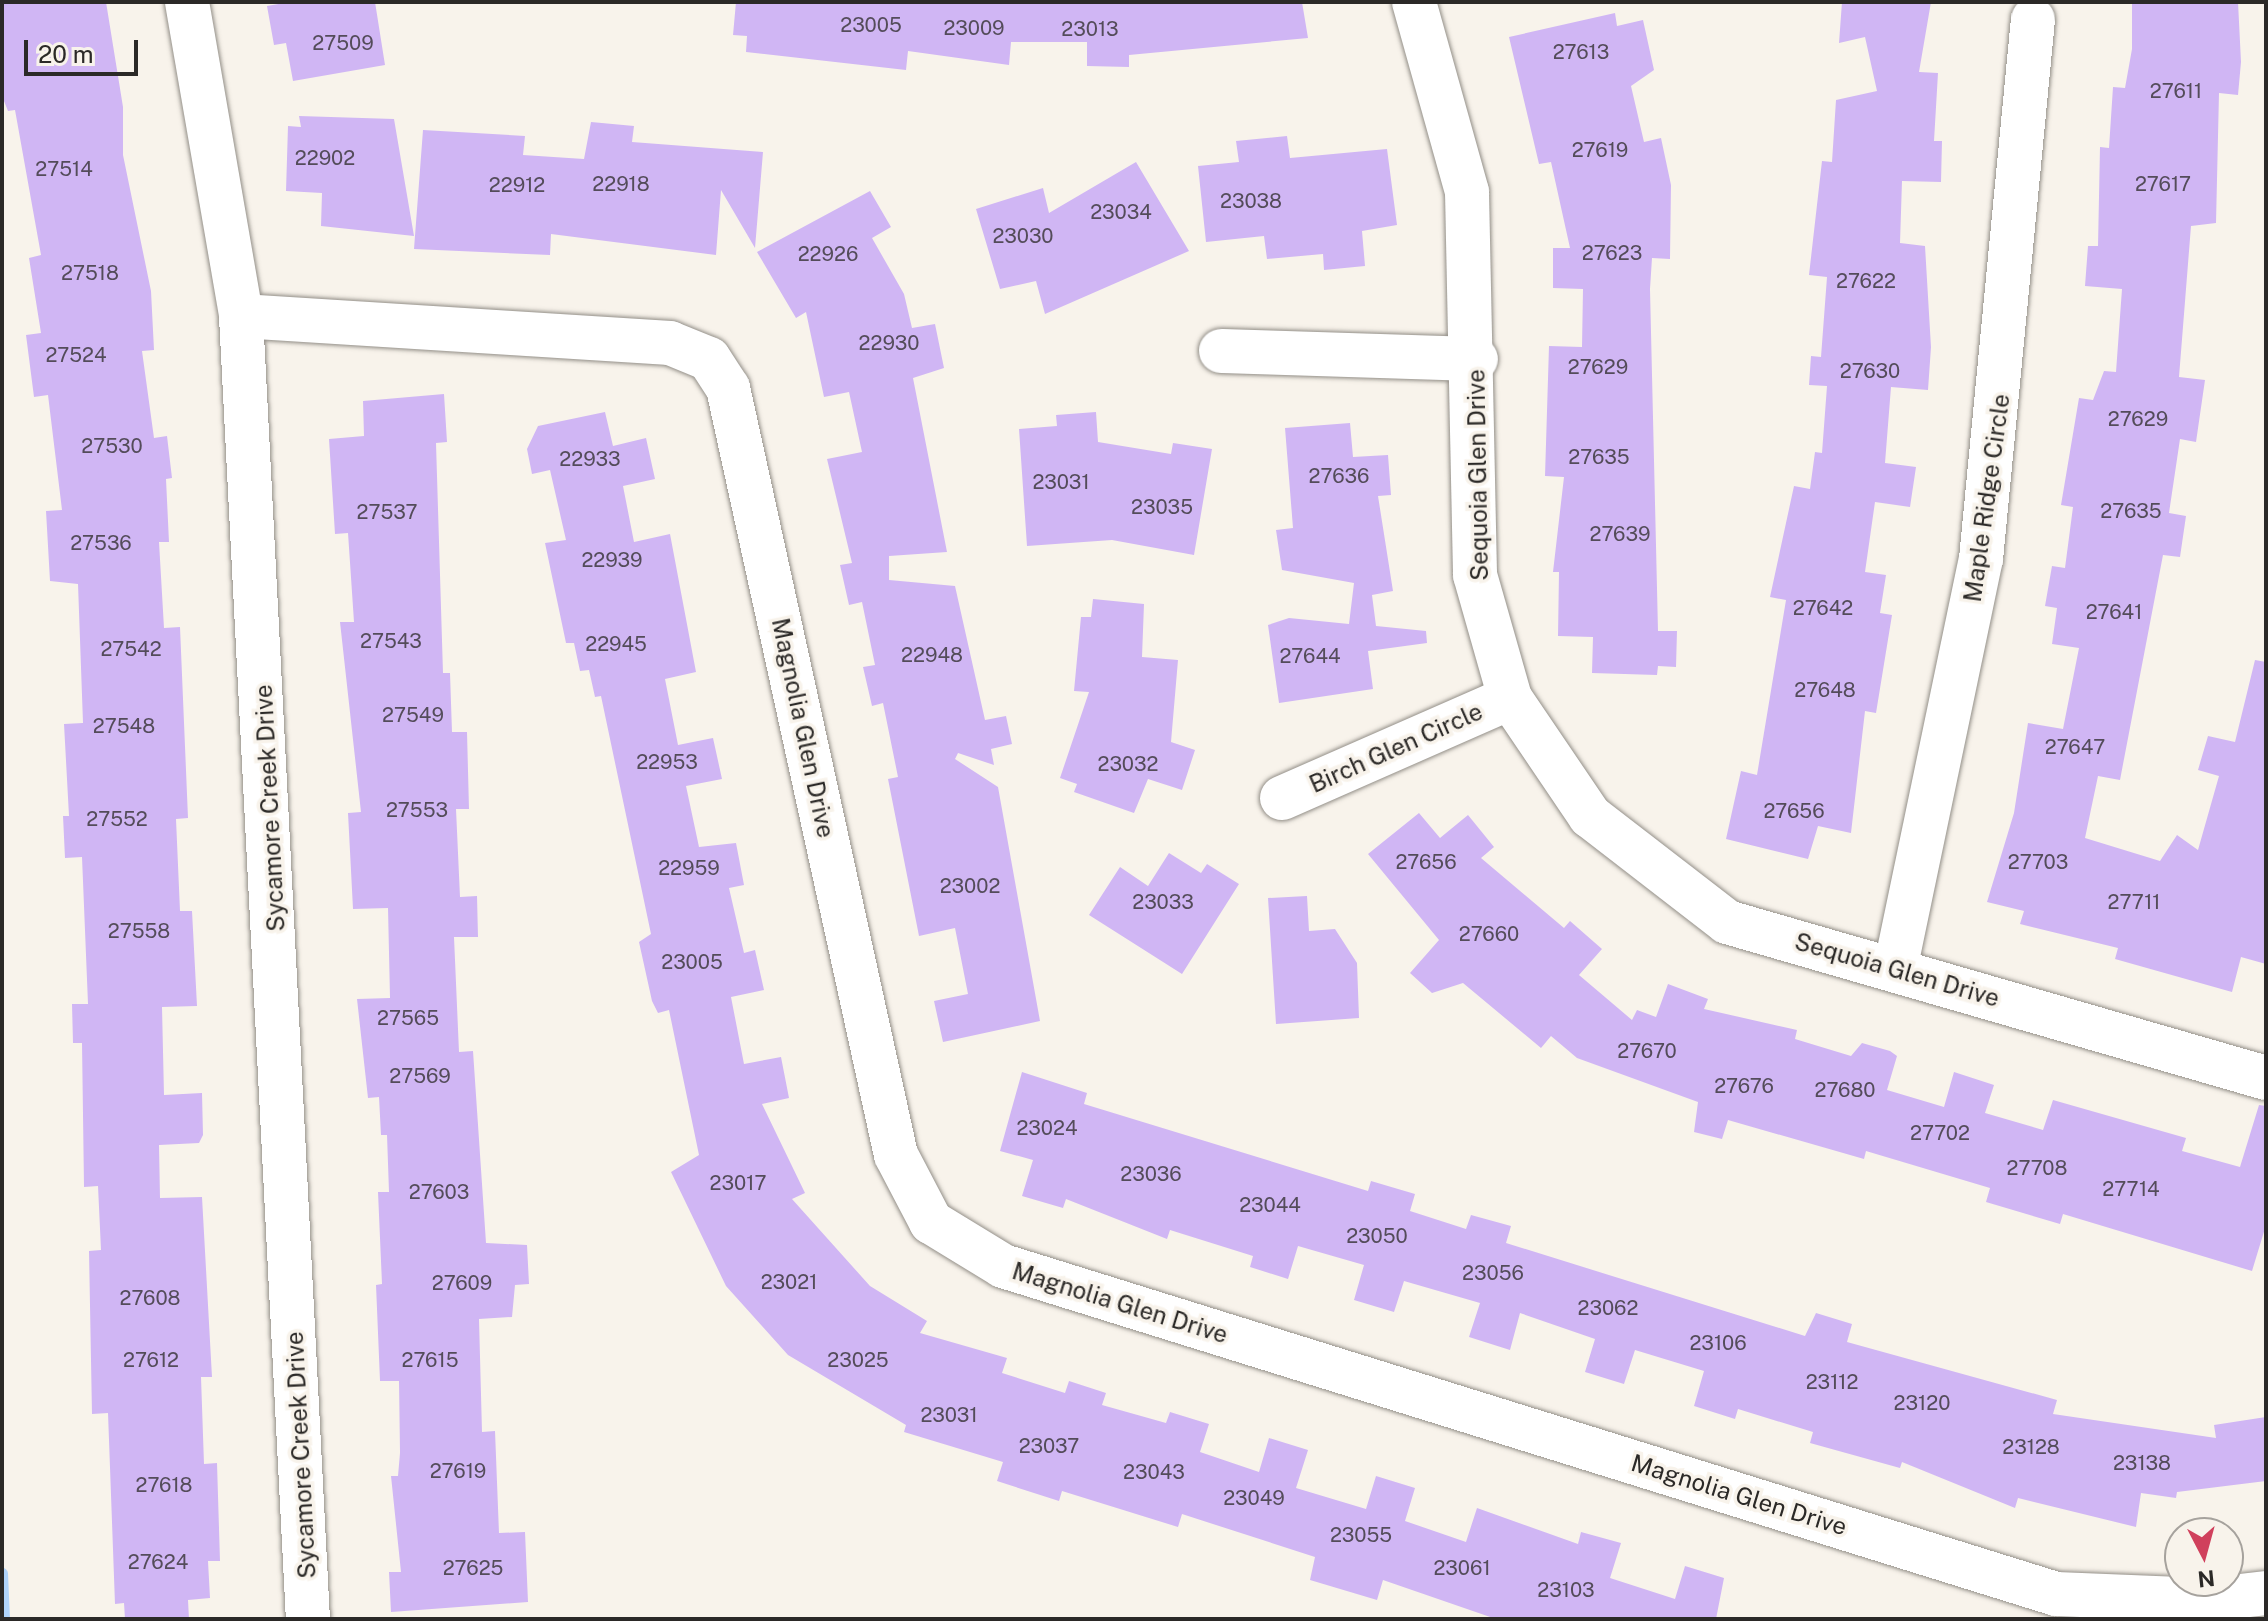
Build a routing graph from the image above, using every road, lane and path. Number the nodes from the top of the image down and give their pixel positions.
1 (187, 2) edge
2 (1414, 2) edge
3 (2033, 19) dead end
4 (241, 316) junction
5 (1221, 351) dead end
6 (1476, 359) junction
7 (1510, 698) junction
8 (1282, 798) dead end
9 (1895, 970) junction
10 (2266, 1078) edge
11 (2266, 1593) edge
12 (308, 1619) edge

1 - 4 street, Sycamore Creek Drive
2 - 6 street, Sequoia Glen Drive
3 - 9 street, Maple Ridge Circle
4 - 11 street, Magnolia Glen Drive
4 - 12 street, Sycamore Creek Drive
5 - 6 street
6 - 7 street, Sequoia Glen Drive
7 - 8 street, Birch Glen Circle
7 - 9 street, Sequoia Glen Drive
9 - 10 street, Sequoia Glen Drive

